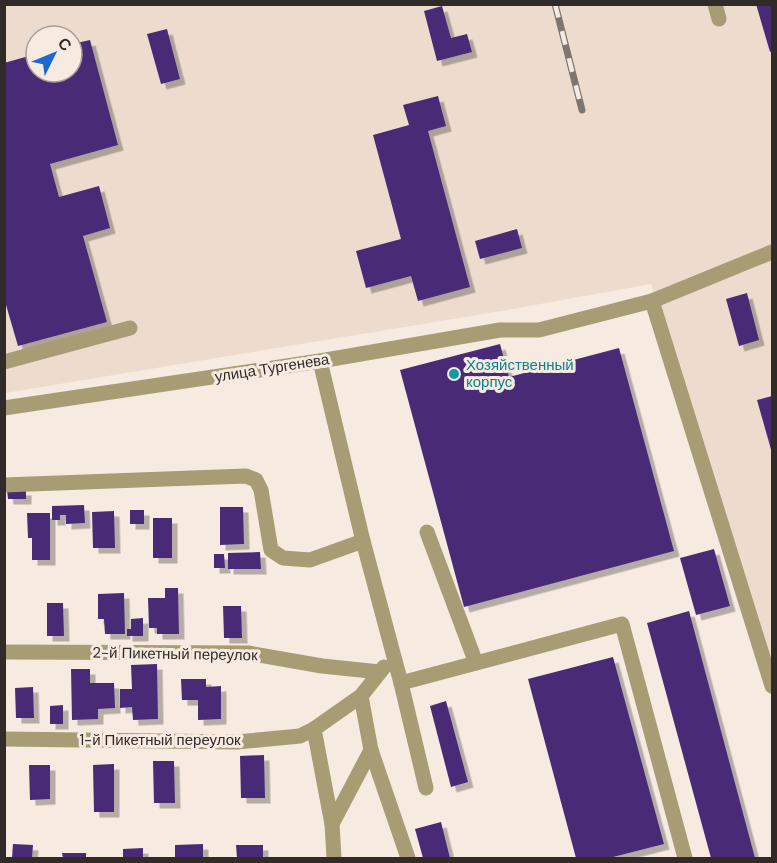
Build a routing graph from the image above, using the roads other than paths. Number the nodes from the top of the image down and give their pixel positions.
1 (772, 252) edge
2 (652, 301) junction
3 (130, 328) dead end
4 (320, 361) junction
5 (4, 362) edge
6 (4, 408) edge
7 (4, 484) edge
8 (427, 532) dead end
9 (363, 541) junction
10 (4, 652) edge
11 (393, 655) junction
12 (476, 663) junction
13 (380, 672) junction
14 (400, 683) junction
15 (772, 686) edge
16 (361, 696) junction
17 (314, 729) junction
18 (4, 740) edge
19 (371, 750) junction
20 (426, 788) dead end
21 (332, 824) junction
22 (334, 858) edge
23 (408, 858) edge
24 (685, 858) edge

1 - 2 street, улица Тургенева
2 - 4 street, улица Тургенева
2 - 15 street
3 - 5 street
4 - 6 street, улица Тургенева
4 - 9 street
7 - 9 street
8 - 12 street
9 - 11 street
10 - 13 street, 2-й Пикетный переулок
11 - 13 street, 1-й Пикетный переулок
11 - 14 street
12 - 14 street
12 - 24 street
13 - 16 street, 1-й Пикетный переулок
14 - 20 street
16 - 17 street, 1-й Пикетный переулок
16 - 19 street
17 - 18 street, 1-й Пикетный переулок
17 - 21 street
19 - 21 street
19 - 23 street
21 - 22 street

